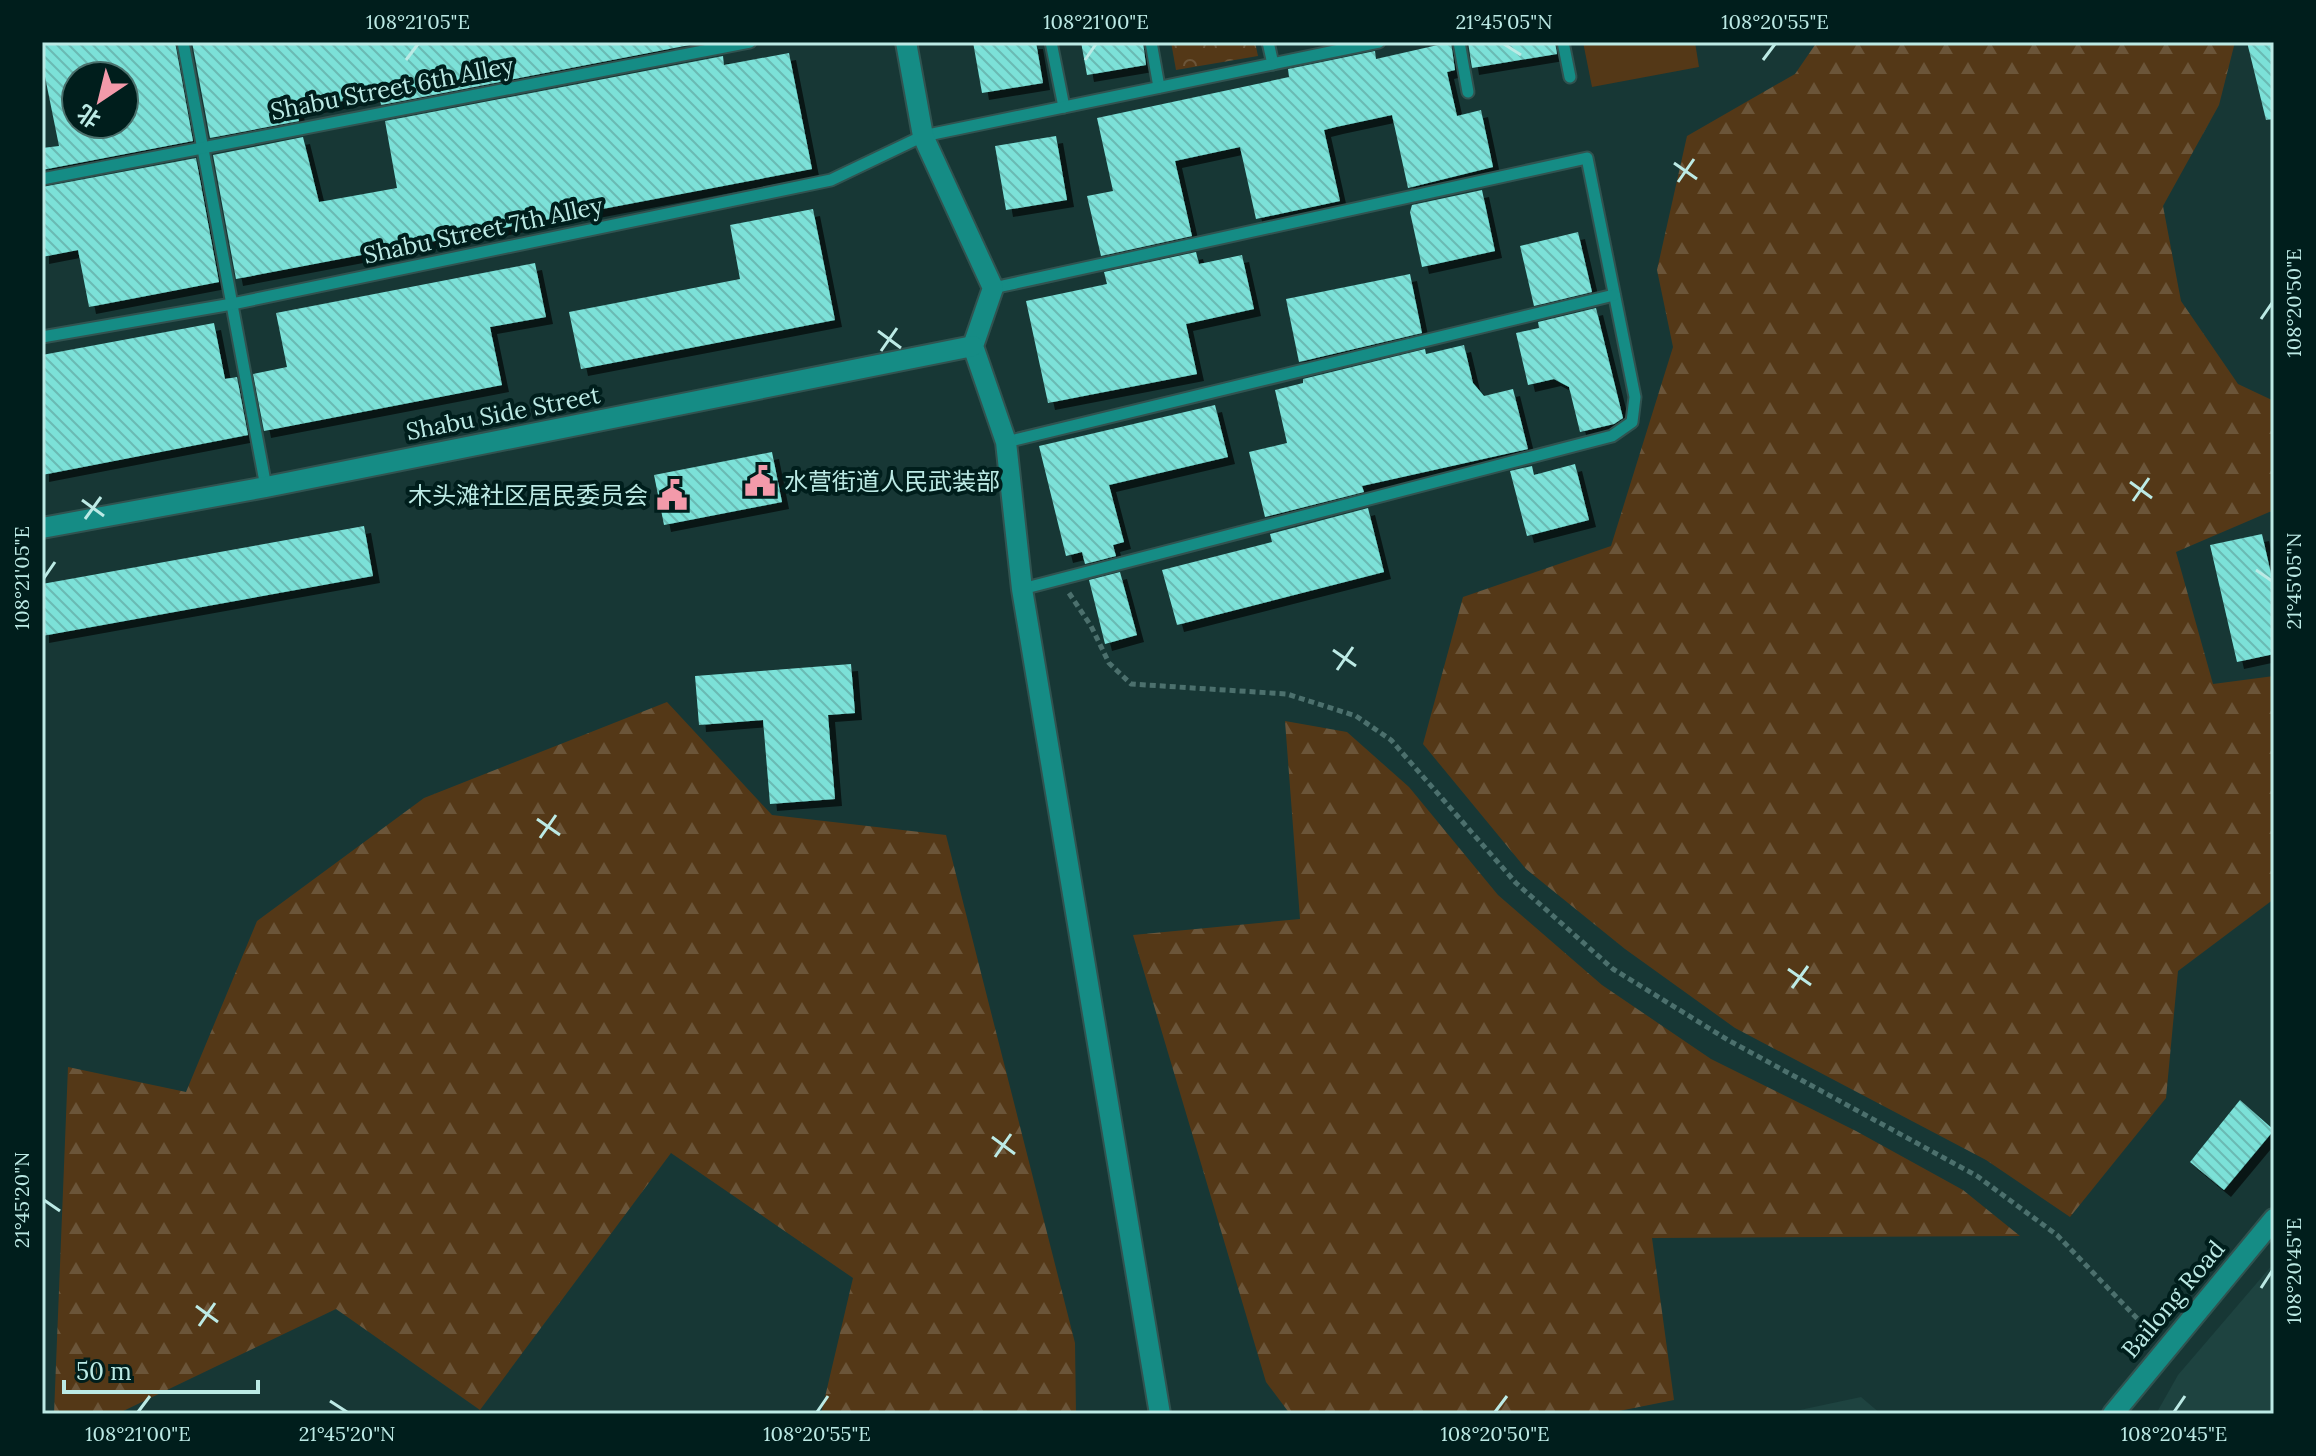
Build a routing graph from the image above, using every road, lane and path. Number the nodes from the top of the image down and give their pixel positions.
1 (183, 42) edge
2 (750, 42) edge
3 (906, 42) edge
4 (1051, 42) edge
5 (1151, 42) edge
6 (1268, 42) edge
7 (1459, 42) edge
8 (1563, 42) edge
9 (1372, 43) edge
10 (1273, 64) junction
11 (1570, 77) dead end
12 (1159, 87) junction
13 (1468, 92) dead end
14 (1064, 107) junction
15 (923, 136) junction
16 (202, 147) junction
17 (42, 179) edge
18 (993, 288) junction
19 (1614, 295) junction
20 (232, 304) junction
21 (42, 337) edge
22 (973, 346) junction
23 (1006, 442) junction
24 (266, 487) junction
25 (42, 528) edge
26 (1059, 580) junction
27 (1022, 589) junction
28 (2274, 1219) edge
29 (2165, 1348) junction
30 (1160, 1414) edge
31 (2113, 1414) edge

1 - 16 lane
2 - 16 lane, Shabu Street 6th Alley
3 - 15 street
4 - 14 lane
5 - 12 lane
6 - 10 lane
7 - 13 lane
8 - 11 lane
9 - 10 lane, Shabu Street 7th Alley
10 - 12 lane, Shabu Street 7th Alley
12 - 14 lane, Shabu Street 7th Alley
14 - 15 lane, Shabu Street 7th Alley
15 - 18 street
15 - 20 lane, Shabu Street 7th Alley
16 - 17 lane, Shabu Street 6th Alley
16 - 20 lane
18 - 19 lane
18 - 22 street
19 - 23 lane
19 - 26 lane
20 - 21 lane, Shabu Street 7th Alley
20 - 24 lane
22 - 23 street
22 - 24 street, Shabu Side Street
23 - 27 street
24 - 25 street, Shabu Side Street
26 - 27 lane
26 - 29 path
27 - 30 street
28 - 29 street, Bailong Road
29 - 31 street, Bailong Road

